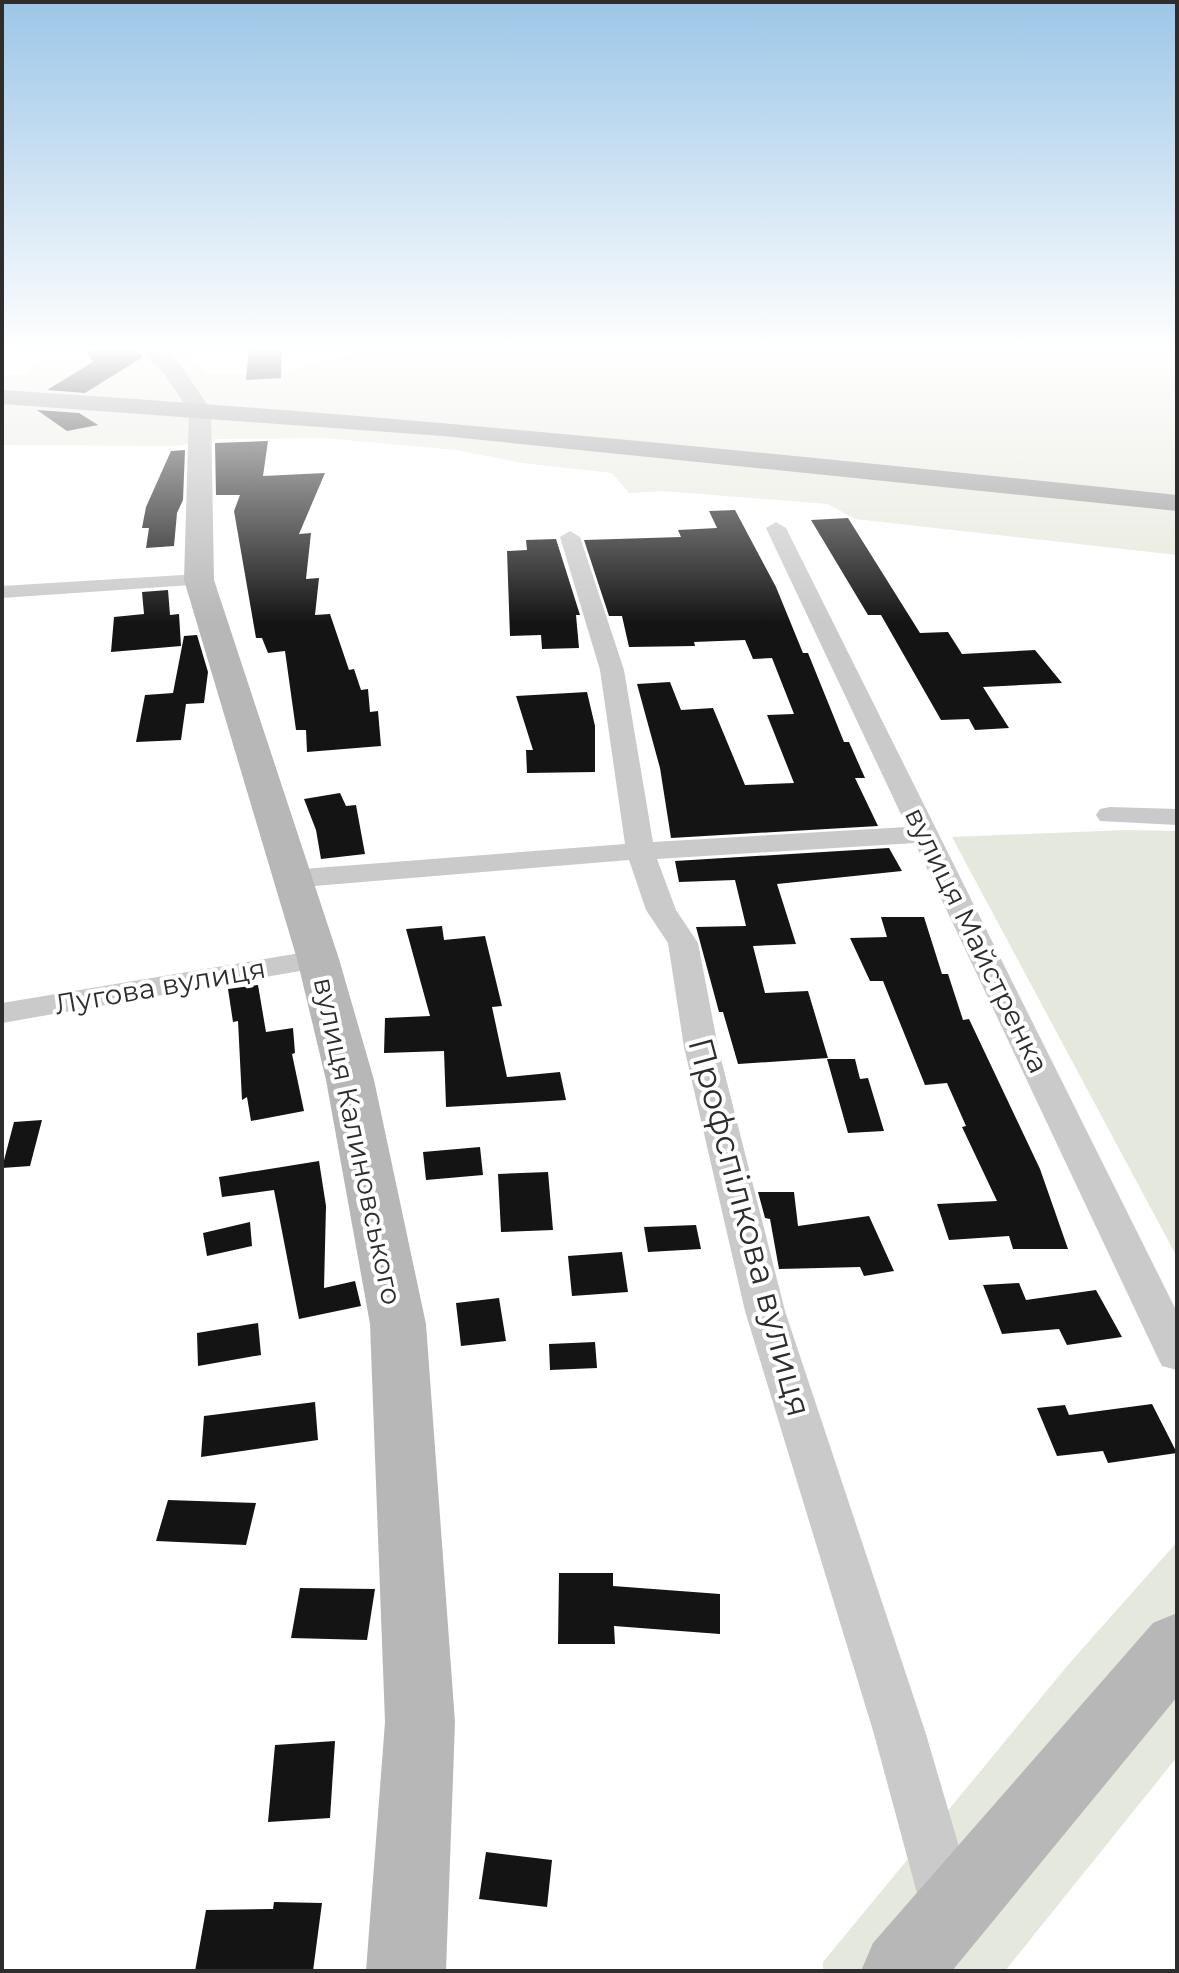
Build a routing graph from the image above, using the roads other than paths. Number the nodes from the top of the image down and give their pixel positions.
1 (201, 439) edge
2 (553, 439) edge
3 (573, 439) edge
4 (620, 445) junction
5 (1177, 503) edge
6 (776, 528) dead end
7 (570, 537) dead end
8 (199, 580) junction
9 (2, 592) edge
10 (1110, 815) dead end
11 (1177, 817) edge
12 (927, 834) junction
13 (640, 851) junction
14 (290, 879) junction
15 (318, 959) junction
16 (2, 1013) edge
17 (1177, 1354) edge
18 (1177, 1645) edge
19 (951, 1915) junction
20 (406, 1971) edge
21 (901, 1971) edge

1 - 8 main road, вулиця Калиновського
2 - 4 highway
3 - 4 highway
4 - 5 highway
6 - 12 street, вулиця Майстренка
7 - 13 street, Профспілкова вулиця
8 - 9 street
8 - 14 main road, вулиця Калиновського
10 - 11 street
12 - 13 street
12 - 17 street, вулиця Майстренка
13 - 14 street
13 - 19 street, Профспілкова вулиця
14 - 15 main road, вулиця Калиновського
15 - 16 street, Лугова вулиця
15 - 20 main road, вулиця Калиновського
18 - 19 main road
19 - 21 main road

